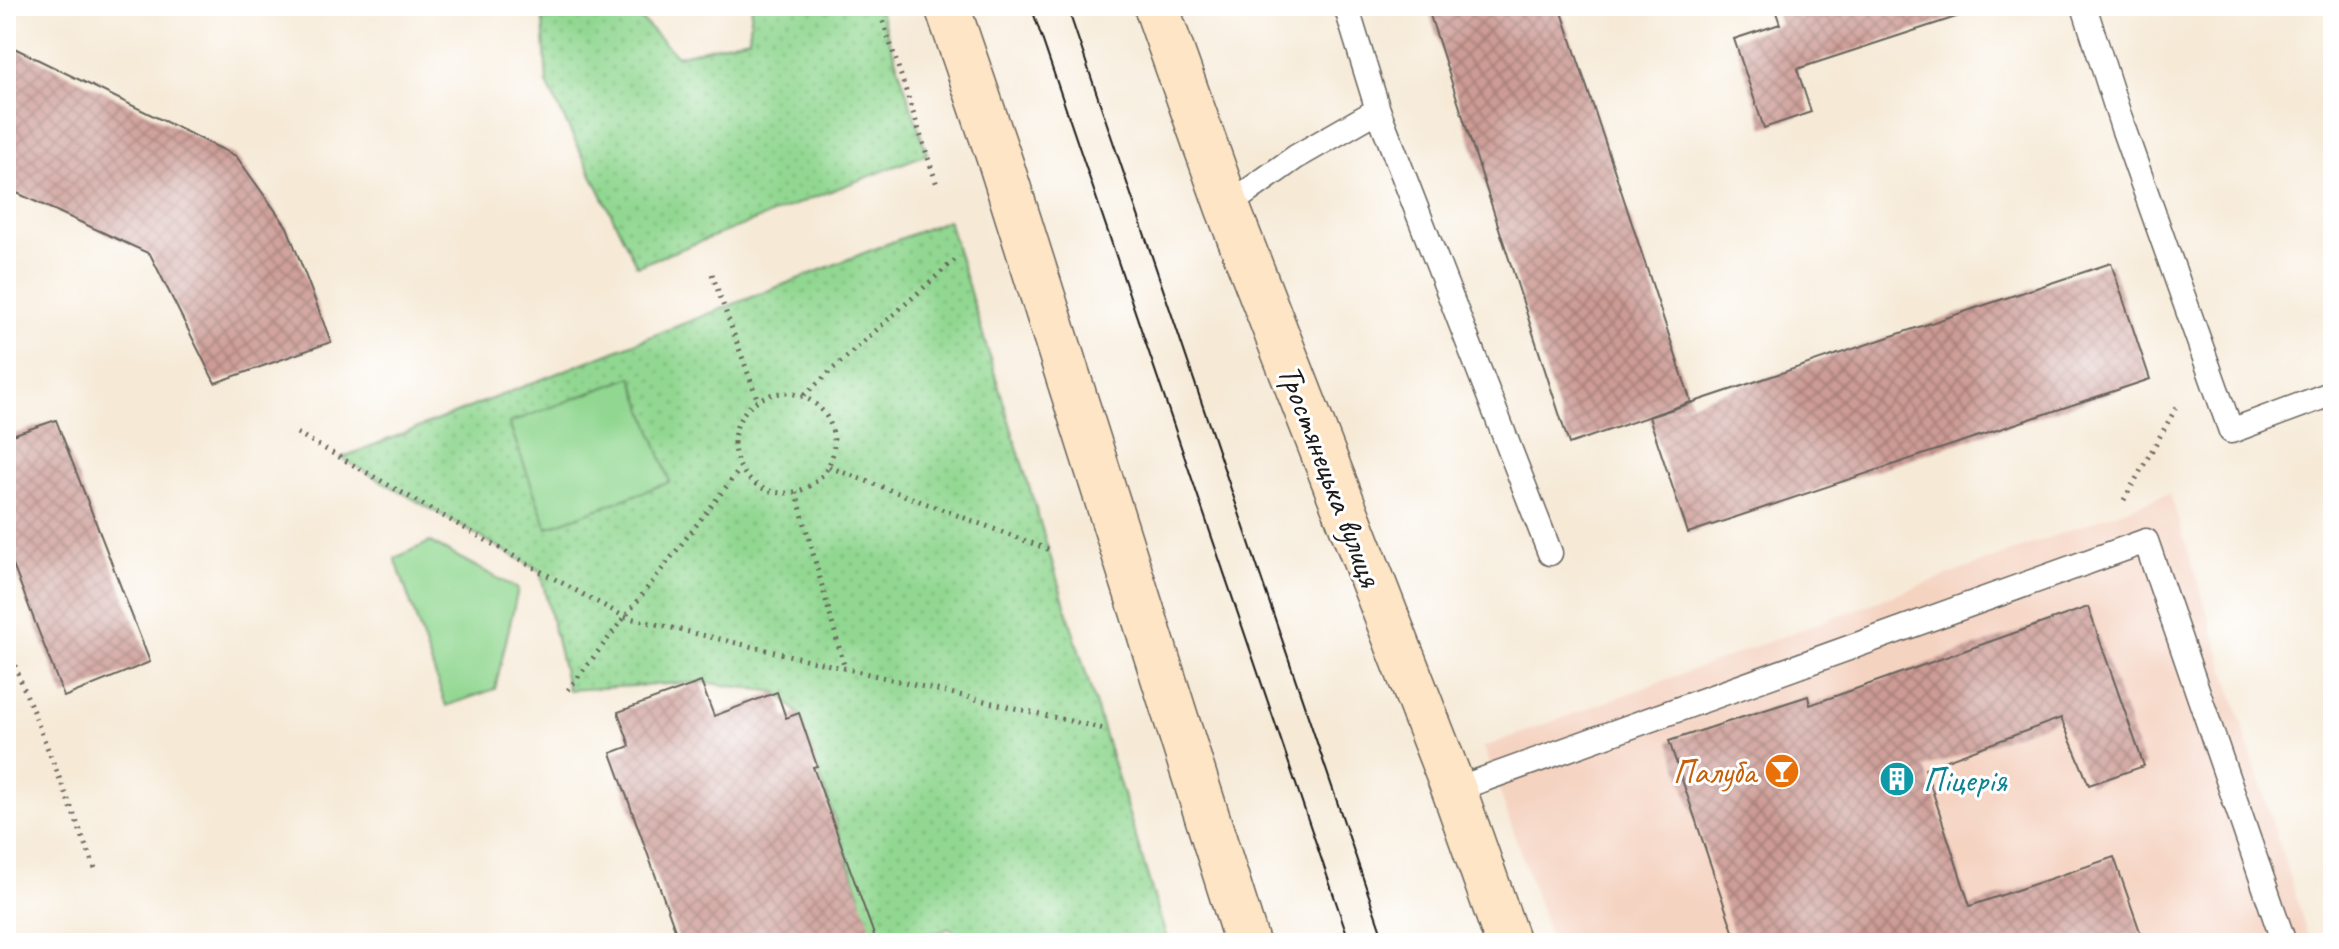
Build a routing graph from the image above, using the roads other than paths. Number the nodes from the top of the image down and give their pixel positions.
1 (947, 6) edge
2 (1156, 6) edge
3 (1346, 6) edge
4 (2084, 6) edge
5 (1378, 110) junction
6 (1227, 206) junction
7 (2333, 393) edge
8 (1550, 553) dead end
9 (1454, 790) junction
10 (1247, 943) edge
11 (1508, 943) edge
12 (2284, 943) edge

1 - 10 street
2 - 6 street, Тростянецька вулиця
3 - 5 lane
4 - 7 lane
5 - 6 lane
5 - 8 lane
6 - 9 street, Тростянецька вулиця
9 - 11 street, Тростянецька вулиця
9 - 12 lane

